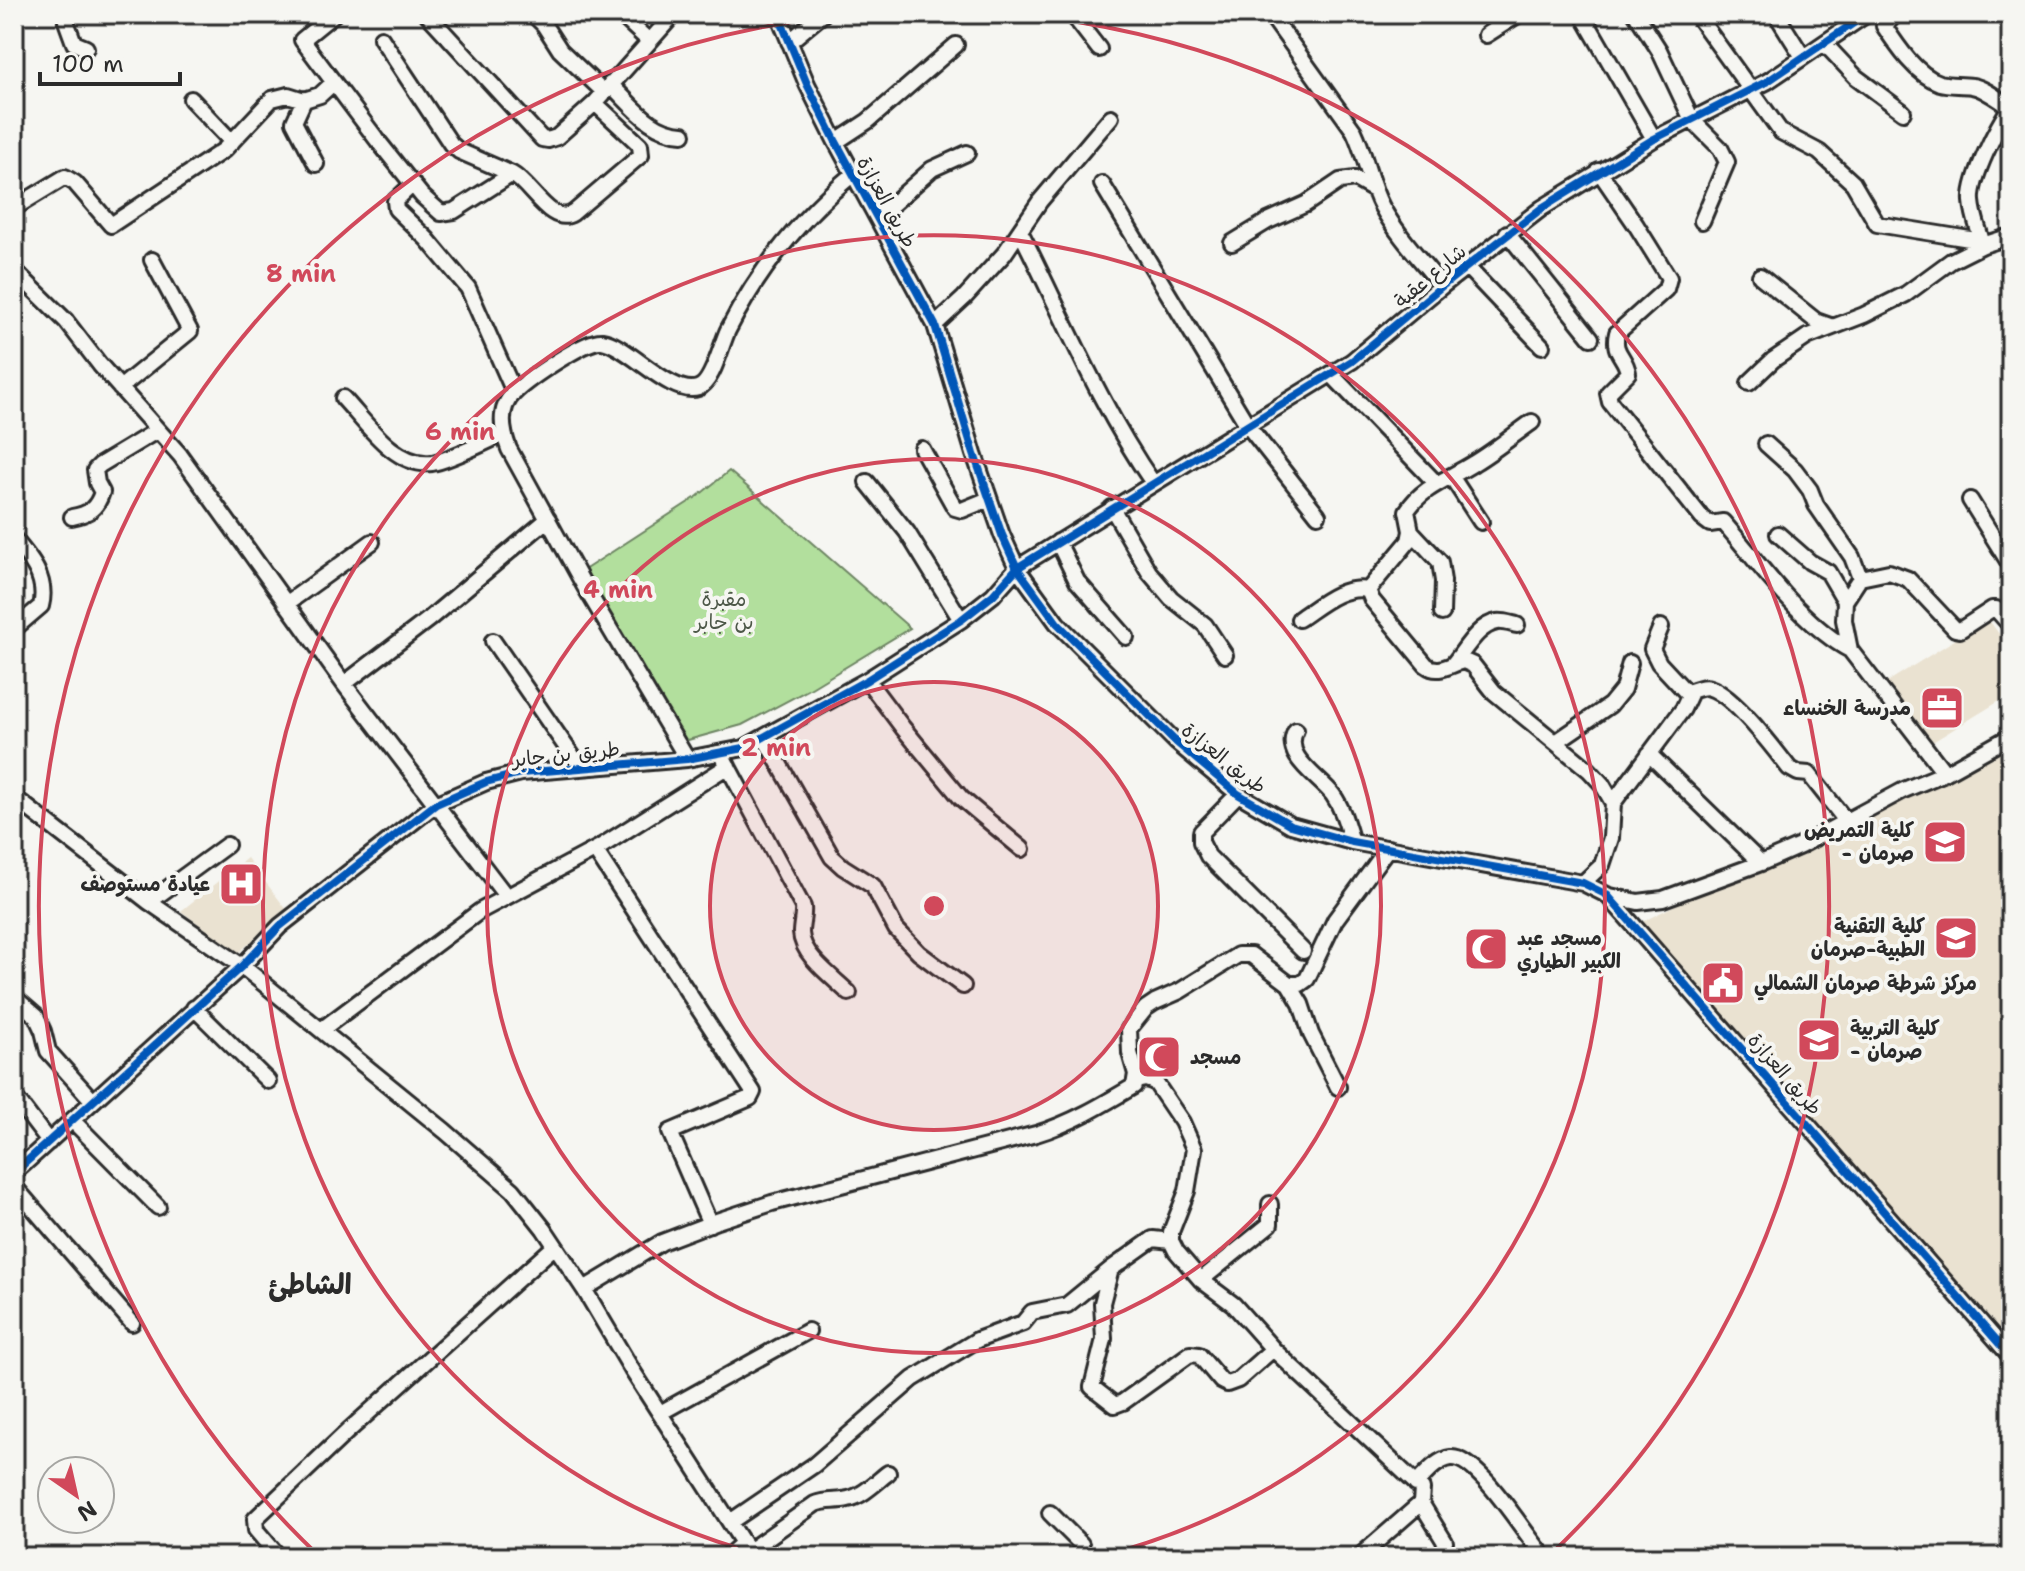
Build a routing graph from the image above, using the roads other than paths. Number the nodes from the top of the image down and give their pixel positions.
1 (67, 14) edge
2 (334, 14) edge
3 (533, 14) edge
4 (620, 14) edge
5 (778, 14) edge
6 (823, 14) edge
7 (1072, 14) edge
8 (1270, 14) edge
9 (1519, 14) edge
10 (1582, 14) edge
11 (1636, 14) edge
12 (1696, 14) edge
13 (1776, 14) edge
14 (1867, 14) edge
15 (1892, 14) edge
16 (428, 15) edge
17 (667, 16) edge
18 (1486, 35) dead end
19 (381, 38) dead end
20 (649, 41) junction
21 (789, 42) junction
22 (1824, 43) junction
23 (956, 45) dead end
24 (86, 48) dead end
25 (1099, 49) dead end
26 (1803, 57) junction
27 (333, 83) junction
28 (1748, 89) junction
29 (603, 93) junction
30 (191, 99) dead end
31 (304, 100) junction
32 (2010, 107) edge
33 (1903, 112) dead end
34 (1111, 117) dead end
35 (1692, 120) junction
36 (683, 134) dead end
37 (1654, 139) junction
38 (232, 142) junction
39 (836, 142) junction
40 (967, 153) dead end
41 (316, 164) dead end
42 (1599, 171) junction
43 (512, 174) junction
44 (853, 174) junction
45 (413, 184) junction
46 (1102, 184) dead end
47 (1374, 190) junction
48 (14, 208) edge
49 (878, 217) junction
50 (1702, 221) dead end
51 (1020, 231) junction
52 (1507, 233) junction
53 (2011, 237) edge
54 (1232, 243) dead end
55 (1983, 243) junction
56 (152, 260) dead end
57 (1466, 266) junction
58 (14, 270) edge
59 (1760, 276) dead end
60 (1442, 286) junction
61 (935, 325) junction
62 (1833, 327) junction
63 (1591, 338) dead end
64 (1542, 346) dead end
65 (1332, 375) junction
66 (1749, 383) dead end
67 (120, 388) junction
68 (514, 392) junction
69 (343, 398) dead end
70 (1532, 422) dead end
71 (1248, 426) junction
72 (158, 430) junction
73 (503, 434) junction
74 (1766, 444) dead end
75 (922, 449) dead end
76 (1451, 476) junction
77 (867, 482) dead end
78 (1435, 482) junction
79 (1153, 483) junction
80 (989, 499) junction
81 (1970, 500) dead end
82 (1112, 508) junction
83 (1318, 515) dead end
84 (72, 517) dead end
85 (548, 519) junction
86 (1481, 522) dead end
87 (1411, 531) junction
88 (1778, 534) dead end
89 (14, 539) edge
90 (372, 542) dead end
91 (1058, 542) junction
92 (2011, 565) edge
93 (1017, 568) junction
94 (1860, 578) junction
95 (1368, 590) junction
96 (1845, 601) junction
97 (286, 604) junction
98 (1442, 613) dead end
99 (1299, 619) dead end
100 (961, 620) junction
101 (1517, 625) dead end
102 (2011, 626) edge
103 (1661, 627) dead end
104 (14, 629) edge
105 (1126, 637) dead end
106 (493, 641) dead end
107 (1850, 650) junction
108 (1225, 655) dead end
109 (1454, 663) junction
110 (1630, 663) dead end
111 (867, 680) junction
112 (344, 684) junction
113 (1691, 692) junction
114 (1296, 730) dead end
115 (2011, 736) edge
116 (765, 739) junction
117 (1556, 742) junction
118 (1649, 754) junction
119 (687, 759) junction
120 (724, 760) junction
121 (580, 767) junction
122 (1945, 773) junction
123 (1238, 794) junction
124 (14, 797) edge
125 (1613, 803) junction
126 (436, 804) junction
127 (1846, 821) junction
128 (1352, 842) junction
129 (227, 845) dead end
130 (1388, 848) junction
131 (1022, 849) dead end
132 (595, 850) junction
133 (1761, 863) junction
134 (1583, 883) junction
135 (1607, 895) junction
136 (506, 896) junction
137 (149, 902) junction
138 (1303, 951) dead end
139 (242, 966) junction
140 (1289, 984) junction
141 (963, 986) dead end
142 (849, 993) dead end
143 (14, 997) edge
144 (194, 1008) junction
145 (321, 1030) junction
146 (268, 1081) dead end
147 (1136, 1081) junction
148 (1338, 1087) dead end
149 (14, 1096) edge
150 (93, 1101) junction
151 (72, 1120) junction
152 (49, 1142) junction
153 (14, 1173) edge
154 (14, 1186) edge
155 (1270, 1204) dead end
156 (158, 1207) dead end
157 (710, 1224) junction
158 (1171, 1241) junction
159 (555, 1246) junction
160 (1111, 1269) junction
161 (1201, 1280) junction
162 (584, 1289) junction
163 (132, 1323) dead end
164 (808, 1331) dead end
165 (1273, 1349) junction
166 (2011, 1357) edge
167 (660, 1413) junction
168 (888, 1473) dead end
169 (1416, 1484) junction
170 (1421, 1503) junction
171 (1050, 1513) dead end
172 (730, 1522) junction
173 (1445, 1542) dead end
174 (749, 1550) edge
175 (279, 1557) edge
176 (727, 1557) edge
177 (1078, 1557) edge
178 (1359, 1557) edge
179 (1545, 1557) edge

1 - 24 street
2 - 27 street
3 - 29 street
4 - 20 street
5 - 21 street, طريق العزازة
6 - 21 street
7 - 25 street
8 - 47 street
9 - 18 street
10 - 37 street
11 - 35 street
12 - 28 street
13 - 26 street
14 - 22 street, شارع عقبة
15 - 32 street
16 - 29 street
17 - 20 street
19 - 43 street
20 - 29 street
21 - 39 street, طريق العزازة
22 - 26 street, شارع عقبة
22 - 33 street
23 - 39 street
26 - 28 street, شارع عقبة
27 - 31 street
27 - 45 street
28 - 35 street, شارع عقبة
28 - 55 street
29 - 36 street
29 - 43 street
30 - 38 street
31 - 38 street
31 - 41 street
32 - 55 street
34 - 51 street
35 - 37 street, شارع عقبة
35 - 50 street
37 - 42 street, شارع عقبة
38 - 48 street
39 - 44 street, طريق العزازة
40 - 49 street
42 - 52 street, شارع عقبة
42 - 107 street
43 - 45 street
44 - 49 street, طريق العزازة
44 - 68 street
45 - 68 street
46 - 71 street
47 - 54 street
47 - 60 street
49 - 61 street, طريق العزازة
51 - 61 street
51 - 79 street
52 - 57 street, شارع عقبة
52 - 63 street
53 - 55 street
55 - 62 street
56 - 67 street
57 - 60 street, شارع عقبة
57 - 64 street
58 - 67 street
59 - 62 street
60 - 65 street, شارع عقبة
61 - 80 street, طريق العزازة
62 - 66 street
65 - 71 street, شارع عقبة
65 - 78 street
67 - 72 street
68 - 73 street
69 - 73 street
70 - 76 street
71 - 79 street, شارع عقبة
71 - 83 street
72 - 84 street
72 - 97 street
73 - 85 street
74 - 94 street
75 - 80 street
76 - 78 street
76 - 86 street
77 - 100 street
78 - 87 street
79 - 82 street, شارع عقبة
80 - 93 street, طريق العزازة
81 - 92 street
82 - 91 street, شارع عقبة
82 - 108 street
85 - 112 street
85 - 119 street
87 - 95 street
87 - 98 street
88 - 96 street
89 - 104 street
90 - 97 street
91 - 93 street, شارع عقبة
91 - 105 street
93 - 100 street, طريق بن جابر
93 - 123 street, طريق العزازة
94 - 96 street
94 - 102 street
95 - 99 street
95 - 109 street
96 - 107 street
97 - 112 street
100 - 111 street, طريق بن جابر
101 - 109 street
103 - 113 street
106 - 121 street
107 - 122 street
109 - 117 street
110 - 117 street
111 - 116 street, طريق بن جابر
111 - 131 street
112 - 126 street
113 - 118 street
113 - 127 street
114 - 128 street
115 - 122 street
116 - 120 street, طريق بن جابر
116 - 141 street
117 - 125 street
118 - 125 street
118 - 133 street
119 - 120 street, طريق بن جابر
119 - 121 street, طريق بن جابر
120 - 132 street
120 - 142 street
121 - 126 street, طريق بن جابر
122 - 127 street
123 - 128 street, طريق العزازة
123 - 138 street
124 - 137 street
125 - 134 street
126 - 136 street
126 - 139 street, طريق بن جابر
127 - 133 street
128 - 130 street, طريق العزازة
129 - 137 street
130 - 134 street, طريق العزازة
130 - 140 street
132 - 136 street
132 - 157 street
133 - 135 street
134 - 135 street, طريق العزازة
135 - 166 street, طريق العزازة
136 - 145 street
137 - 139 street
139 - 144 street, طريق بن جابر
139 - 145 street
140 - 147 street
140 - 148 street
143 - 150 street
144 - 146 street
144 - 150 street, طريق بن جابر
145 - 159 street
147 - 157 street
147 - 158 street
149 - 152 street
150 - 151 street, طريق بن جابر
151 - 152 street, طريق بن جابر
151 - 156 street
152 - 153 street, طريق بن جابر
154 - 163 street
155 - 161 street
157 - 162 street
158 - 160 street
158 - 161 street
159 - 162 street
159 - 175 street
160 - 165 street
160 - 172 street
161 - 165 street
162 - 167 street
164 - 167 street
165 - 169 street
167 - 172 street
168 - 174 street
169 - 170 street
169 - 179 street
170 - 173 street
170 - 178 street
171 - 177 street
172 - 174 street
174 - 176 street

